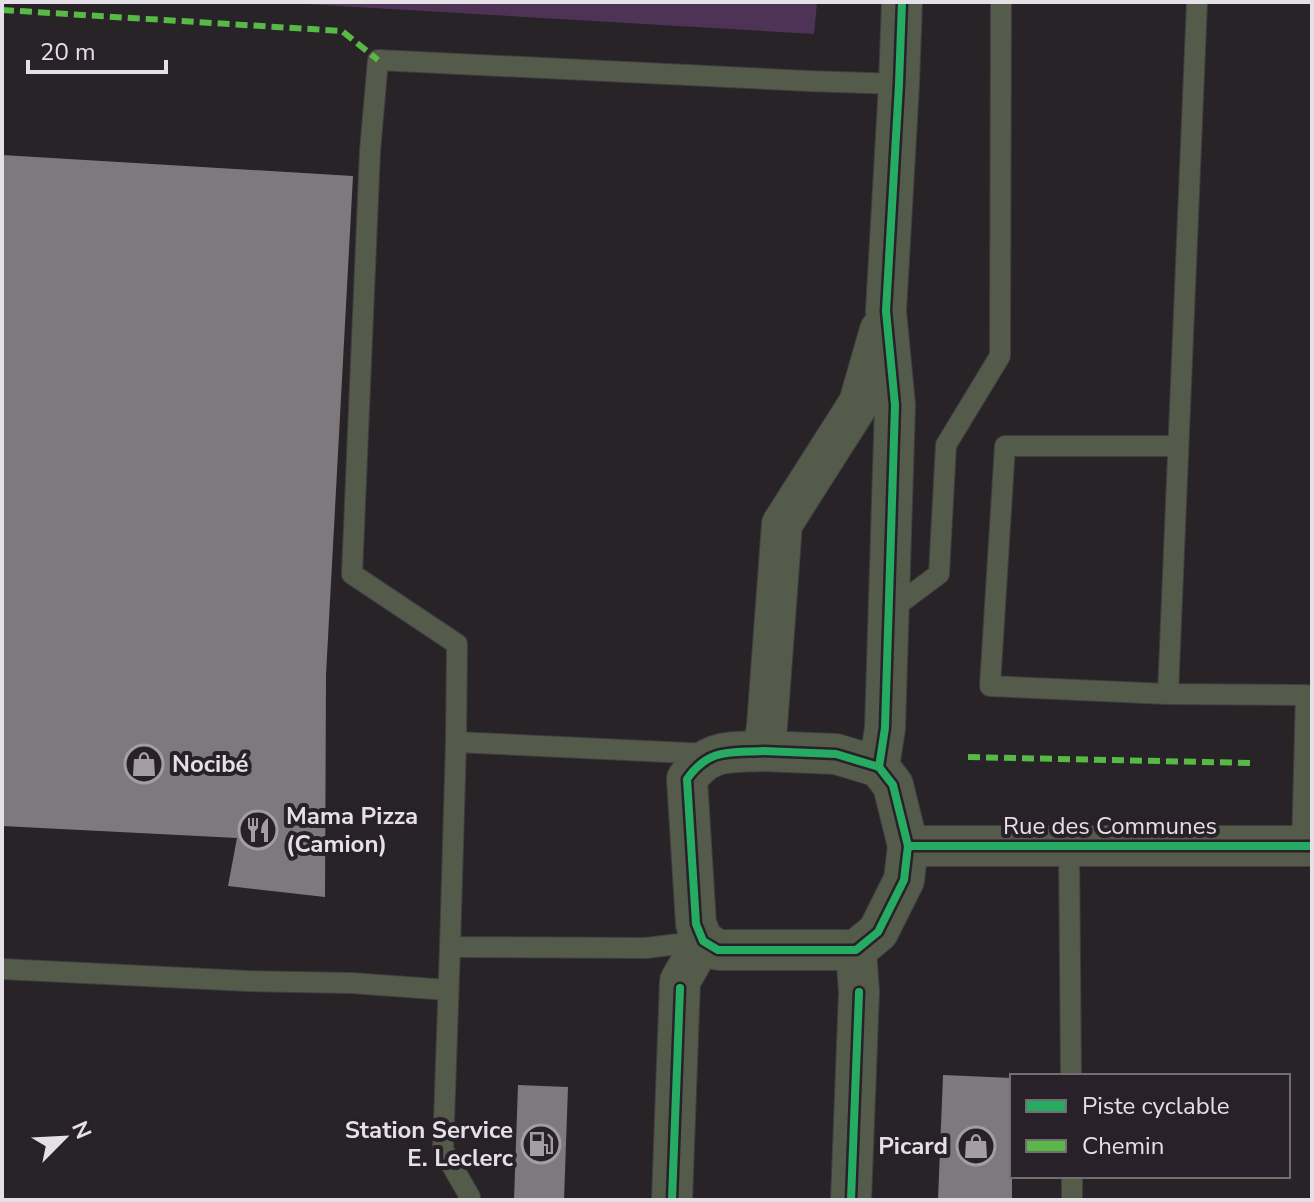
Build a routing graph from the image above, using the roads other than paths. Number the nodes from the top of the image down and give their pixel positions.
1 (902, 2) edge
2 (1001, 2) edge
3 (1197, 2) edge
4 (899, 84) junction
5 (886, 311) junction
6 (1178, 446) junction
7 (888, 612) junction
8 (1168, 694) junction
9 (1309, 695) edge
10 (456, 742) junction
11 (763, 751) junction
12 (714, 754) junction
13 (879, 767) junction
14 (908, 846) junction
15 (1307, 846) edge
16 (1069, 847) junction
17 (703, 941) junction
18 (450, 947) junction
19 (856, 950) junction
20 (2, 969) edge
21 (448, 990) junction
22 (1071, 1074) edge
23 (1072, 1178) edge
24 (471, 1199) edge
25 (672, 1200) edge
26 (851, 1200) edge
27 (1072, 1200) edge

1 - 4 street
2 - 7 lane
3 - 6 lane
4 - 5 street
4 - 10 lane
5 - 7 street
5 - 11 street
6 - 8 lane
6 - 8 lane
7 - 13 street
8 - 9 lane
9 - 15 lane
10 - 12 lane
10 - 18 lane
11 - 12 street
11 - 13 street
12 - 17 street
13 - 14 street
14 - 16 street, Rue des Communes
14 - 19 street
15 - 16 street, Rue des Communes
16 - 22 lane
17 - 18 lane
17 - 19 street
17 - 25 street
18 - 21 lane
19 - 26 street
20 - 21 lane
21 - 24 lane
23 - 27 lane

